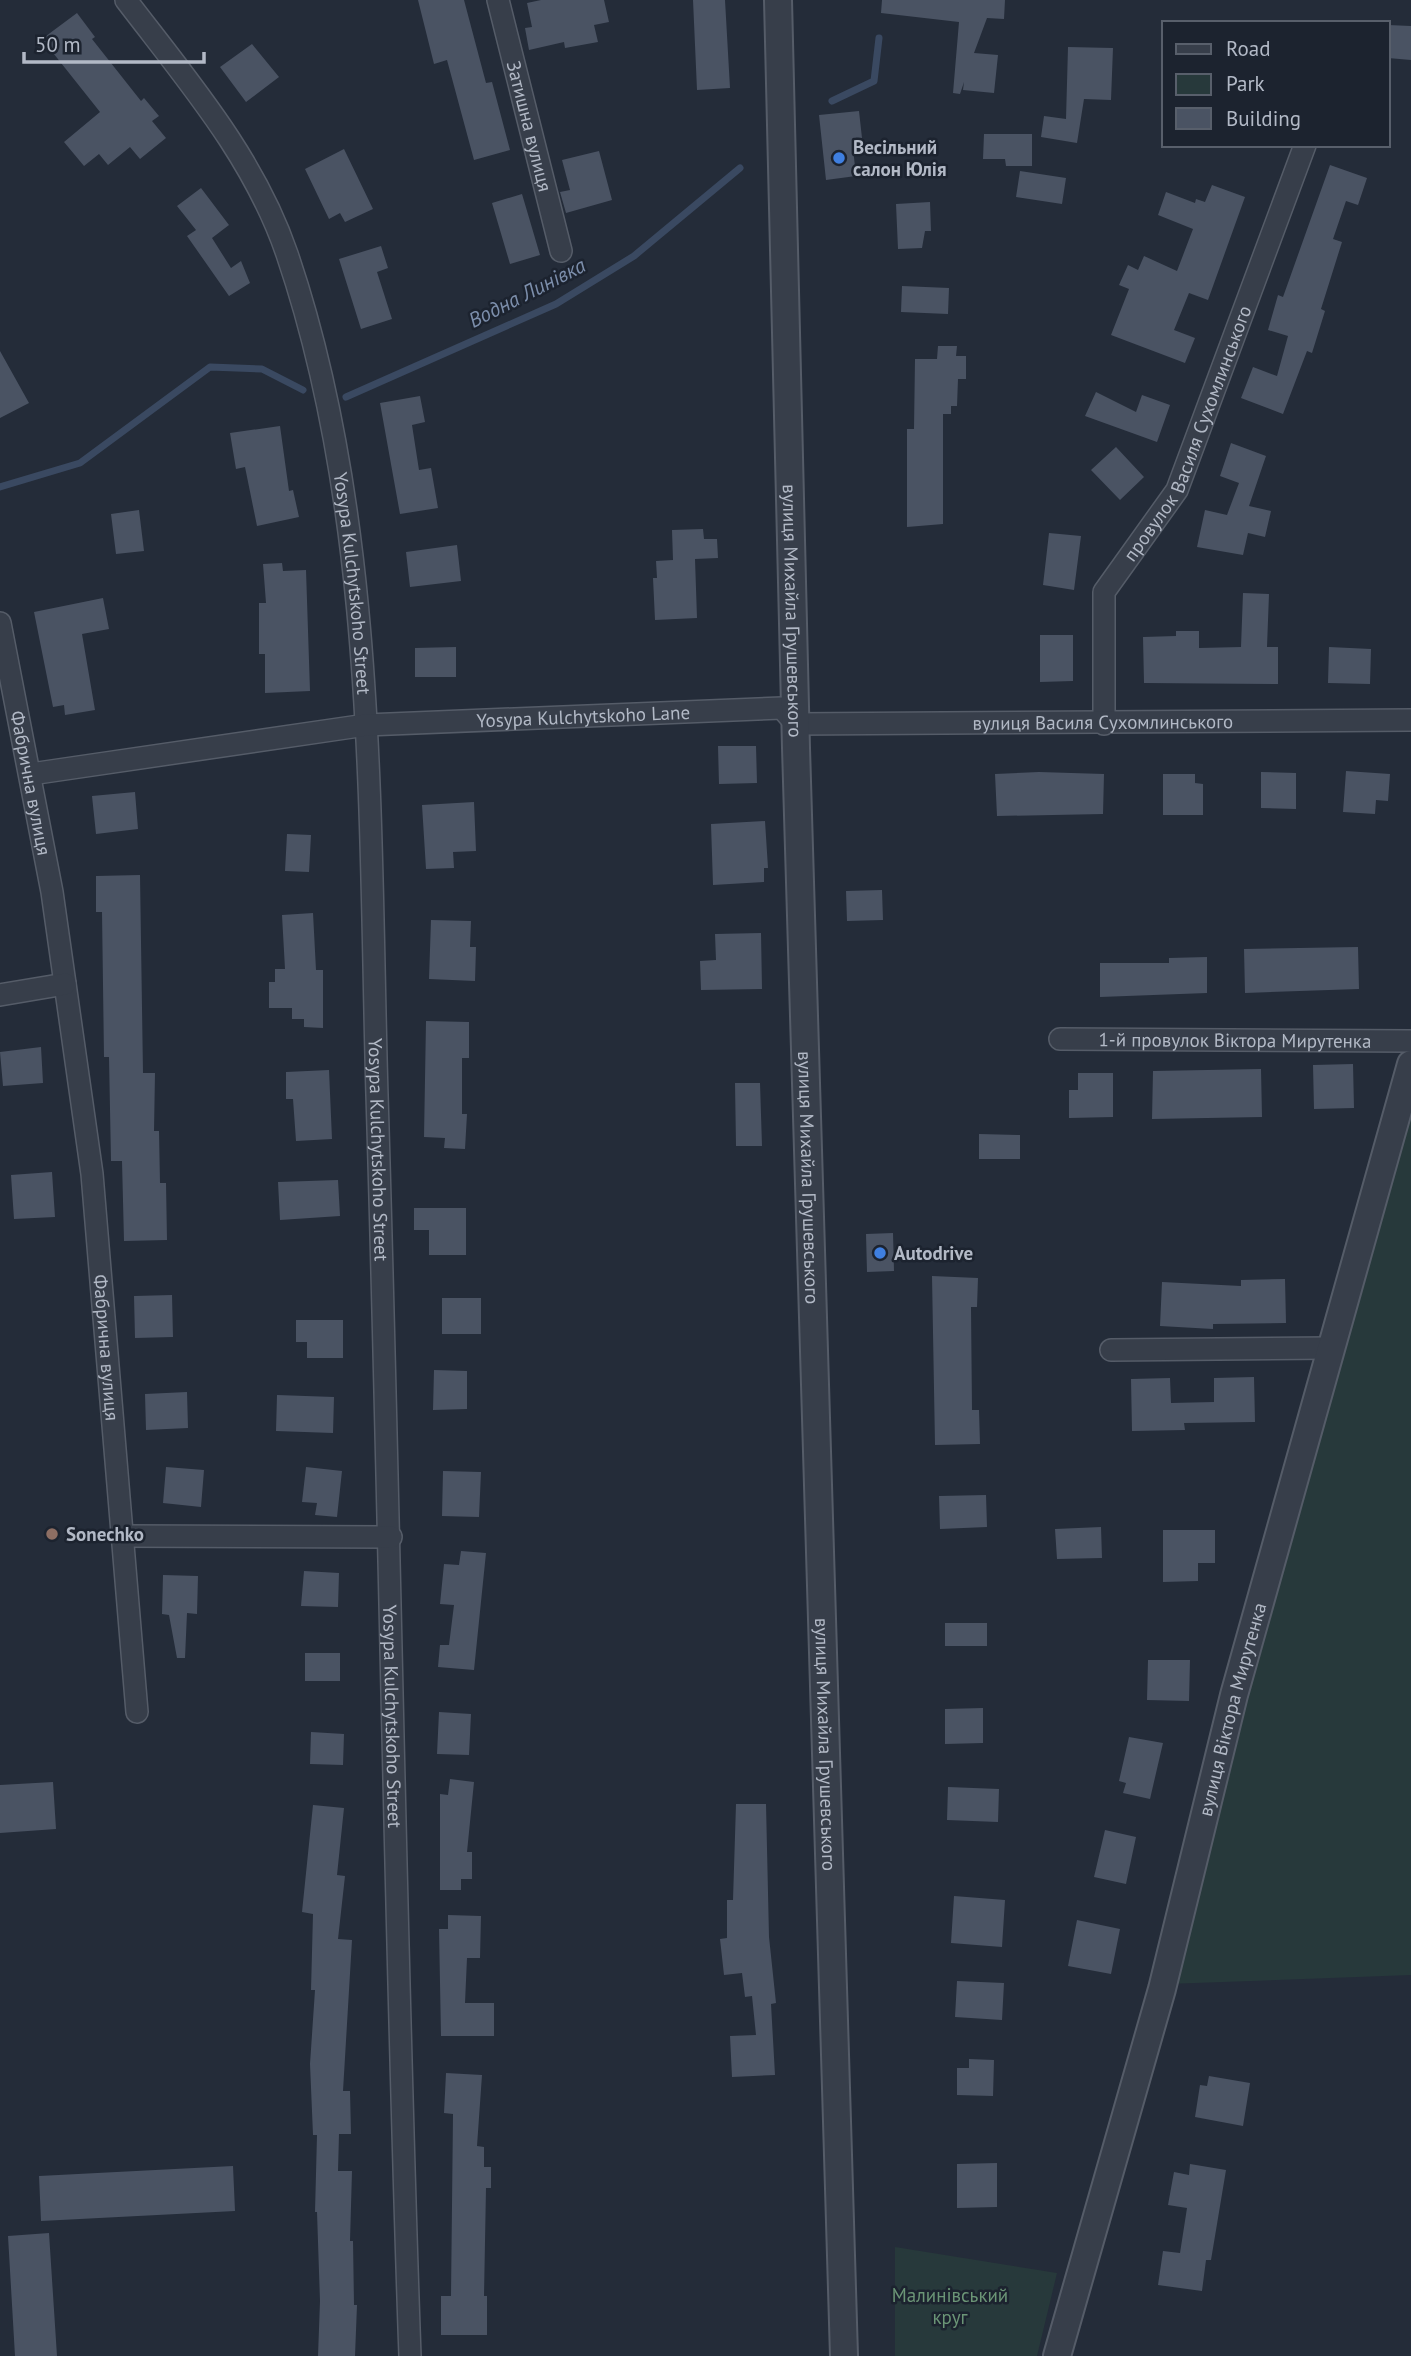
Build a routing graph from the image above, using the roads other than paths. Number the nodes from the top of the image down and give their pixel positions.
1 (126, 0) edge
2 (498, 0) edge
3 (778, 0) edge
4 (1304, 147) edge
5 (561, 251) dead end
6 (0, 623) edge
7 (1411, 720) edge
8 (796, 724) junction
9 (1104, 724) junction
10 (366, 725) junction
11 (31, 775) junction
12 (65, 984) junction
13 (0, 995) edge
14 (1060, 1039) dead end
15 (1411, 1041) edge
16 (1411, 1064) edge
17 (1331, 1348) junction
18 (1111, 1350) dead end
19 (123, 1536) junction
20 (391, 1537) junction
21 (137, 1712) dead end
22 (410, 2356) edge
23 (844, 2356) edge
24 (1058, 2356) edge

1 - 10 street, Yosypa Kulchytskoho Street
2 - 5 street, Затишна вулиця
3 - 8 street, вулиця Михайла Грушевського
4 - 9 street, провулок Василя Сухомлинського
6 - 11 street, Фабрична вулиця
7 - 9 street, вулиця Василя Сухомлинського
8 - 9 street, вулиця Василя Сухомлинського
8 - 10 street, Yosypa Kulchytskoho Lane
8 - 23 street, вулиця Михайла Грушевського
10 - 11 street
10 - 20 street, Yosypa Kulchytskoho Street
11 - 12 street, Фабрична вулиця
12 - 13 street
12 - 19 street, Фабрична вулиця
14 - 15 street, 1-й провулок Віктора Мирутенка
16 - 17 street, вулиця Віктора Мирутенка
17 - 18 street
17 - 24 street, вулиця Віктора Мирутенка
19 - 20 street
19 - 21 street, Фабрична вулиця
20 - 22 street, Yosypa Kulchytskoho Street

